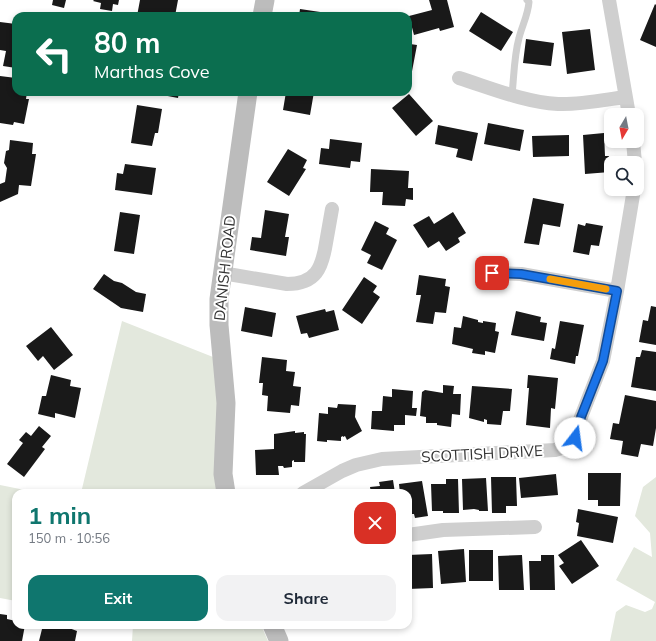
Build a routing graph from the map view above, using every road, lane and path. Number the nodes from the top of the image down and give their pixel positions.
1 (265, 0) edge
2 (527, 0) edge
3 (609, 0) edge
4 (263, 12) edge
5 (459, 78) dead end
6 (512, 95) junction
7 (247, 96) edge
8 (625, 97) junction
9 (627, 108) edge
10 (633, 196) edge
11 (332, 209) dead end
12 (222, 273) junction
13 (492, 273) dead end
14 (617, 291) junction
15 (225, 489) edge
16 (313, 489) edge
17 (534, 527) dead end
18 (412, 534) edge
19 (274, 629) edge
20 (279, 641) edge

1 - 4 street
2 - 6 lane
3 - 8 street
5 - 6 street
6 - 8 street
7 - 12 street, DANISH ROAD
8 - 9 street
10 - 14 street, SCOTTISH DRIVE
11 - 12 street
12 - 15 street, DANISH ROAD
13 - 14 street
14 - 16 street, SCOTTISH DRIVE
17 - 18 street
19 - 20 street

